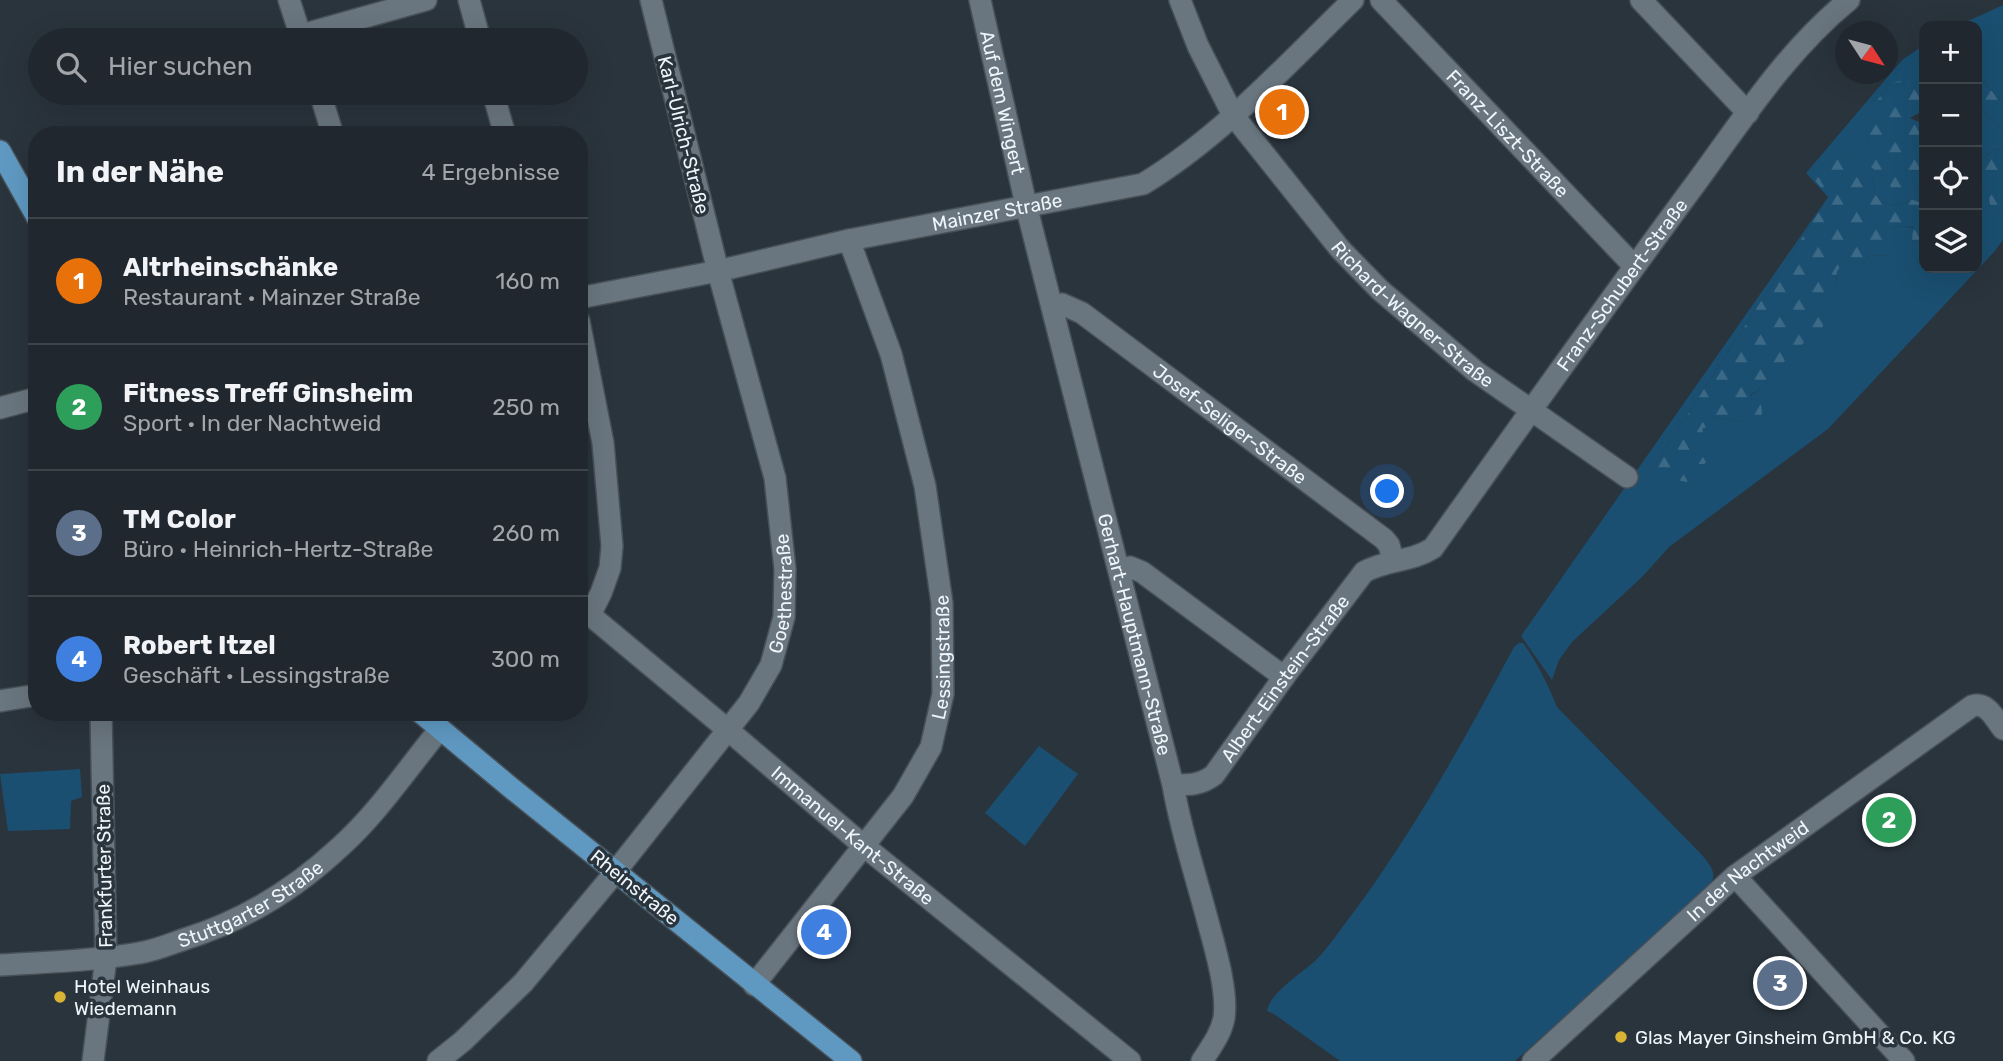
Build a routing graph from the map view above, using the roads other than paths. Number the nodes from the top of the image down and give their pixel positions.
1 (289, 0) edge
2 (426, 0) edge
3 (469, 0) edge
4 (651, 0) edge
5 (979, 0) edge
6 (1180, 0) edge
7 (1353, 0) edge
8 (1381, 0) edge
9 (1642, 0) edge
10 (1849, 0) edge
11 (299, 28) edge
12 (332, 28) edge
13 (477, 28) edge
14 (324, 105) edge
15 (497, 105) edge
16 (1748, 113) junction
17 (1233, 115) junction
18 (330, 126) edge
19 (503, 126) edge
20 (0, 152) edge
21 (28, 201) edge
22 (1026, 205) junction
23 (849, 240) junction
24 (1634, 266) junction
25 (718, 271) junction
26 (588, 296) edge
27 (1052, 306) junction
28 (588, 367) edge
29 (28, 400) edge
30 (0, 408) edge
31 (1531, 410) junction
32 (1627, 477) dead end
33 (1393, 560) junction
34 (1119, 569) junction
35 (588, 608) edge
36 (588, 615) edge
37 (1284, 677) junction
38 (28, 696) edge
39 (0, 701) edge
40 (100, 721) edge
41 (431, 721) edge
42 (440, 729) junction
43 (2003, 729) edge
44 (728, 730) junction
45 (1173, 785) junction
46 (863, 846) junction
47 (616, 871) junction
48 (1735, 876) junction
49 (106, 958) junction
50 (0, 965) edge
51 (754, 985) junction
52 (93, 1061) edge
53 (438, 1061) edge
54 (851, 1061) edge
55 (1130, 1061) edge
56 (1202, 1061) edge
57 (1534, 1061) edge
58 (1904, 1061) edge

1 - 11 street
2 - 12 street
3 - 13 street
4 - 25 street, Karl-Ulrich-Straße
5 - 22 street, Auf dem Wingert
6 - 17 street, Richard-Wagner-Straße
7 - 17 street, Mainzer Straße
8 - 24 street, Franz-Liszt-Straße
9 - 16 street
10 - 16 street, Franz-Schubert-Straße
14 - 18 street
15 - 19 street
16 - 24 street, Franz-Schubert-Straße
17 - 22 street, Mainzer Straße
17 - 31 street, Richard-Wagner-Straße
20 - 21 main road
22 - 23 street, Mainzer Straße
22 - 27 street, Gerhart-Hauptmann-Straße
23 - 25 street, Mainzer Straße
23 - 46 street, Lessingstraße
24 - 31 street, Franz-Schubert-Straße
25 - 26 street, Mainzer Straße
25 - 44 street, Goethestraße
27 - 33 street, Josef-Seliger-Straße
27 - 34 street, Gerhart-Hauptmann-Straße
28 - 35 street
29 - 30 street
31 - 32 street, Richard-Wagner-Straße
31 - 33 street, Franz-Schubert-Straße
33 - 37 street, Albert-Einstein-Straße
34 - 37 street
34 - 45 street, Gerhart-Hauptmann-Straße
36 - 44 street, Immanuel-Kant-Straße
37 - 45 street, Albert-Einstein-Straße
38 - 39 street
40 - 49 street, Frankfurter Straße
41 - 42 main road, Rheinstraße
42 - 47 main road, Rheinstraße
42 - 49 street, Stuttgarter Straße
43 - 48 street, In der Nachtweid
44 - 46 street, Immanuel-Kant-Straße
44 - 47 street, Goethestraße
45 - 56 street, Gerhart-Hauptmann-Straße
46 - 51 street, Lessingstraße
46 - 55 street, Immanuel-Kant-Straße
47 - 51 main road, Rheinstraße
47 - 53 street, Goethestraße
48 - 57 street, In der Nachtweid
48 - 58 street
49 - 50 street, Stuttgarter Straße
49 - 52 street, Frankfurter Straße
51 - 54 main road, Rheinstraße

